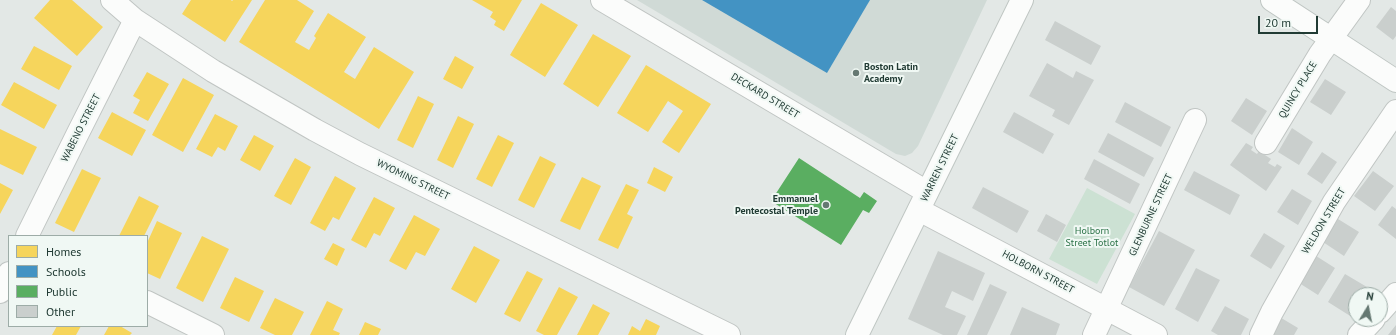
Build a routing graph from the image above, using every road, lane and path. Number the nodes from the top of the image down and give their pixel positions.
1 (112, 0) edge
2 (602, 0) edge
3 (1022, 0) edge
4 (1272, 0) edge
5 (1359, 0) edge
6 (135, 20) junction
7 (1331, 38) junction
8 (1396, 81) edge
9 (1396, 111) edge
10 (1195, 120) dead end
11 (1266, 143) dead end
12 (923, 201) junction
13 (27, 235) edge
14 (8, 275) edge
15 (0, 292) edge
16 (1396, 294) edge
17 (148, 302) edge
18 (1388, 303) edge
19 (1107, 309) junction
20 (1366, 327) edge
21 (213, 335) edge
22 (729, 335) edge
23 (857, 335) edge
24 (1094, 335) edge
25 (1156, 335) edge
26 (1261, 335) edge
27 (1359, 335) edge

1 - 6 street, WYOMING STREET
2 - 12 street, DECKARD STREET
3 - 12 street, WARREN STREET
4 - 7 street
5 - 7 street, QUINCY PLACE
6 - 13 street, WABENO STREET
6 - 22 street, WYOMING STREET
7 - 8 street
7 - 11 street, QUINCY PLACE
9 - 26 street, WELDON STREET
10 - 19 street, GLENBURNE STREET
12 - 19 street, HOLBORN STREET
12 - 23 street, WARREN STREET
14 - 15 street
16 - 18 street
17 - 21 street
19 - 24 street, GLENBURNE STREET
19 - 25 street, HOLBORN STREET
20 - 27 street

